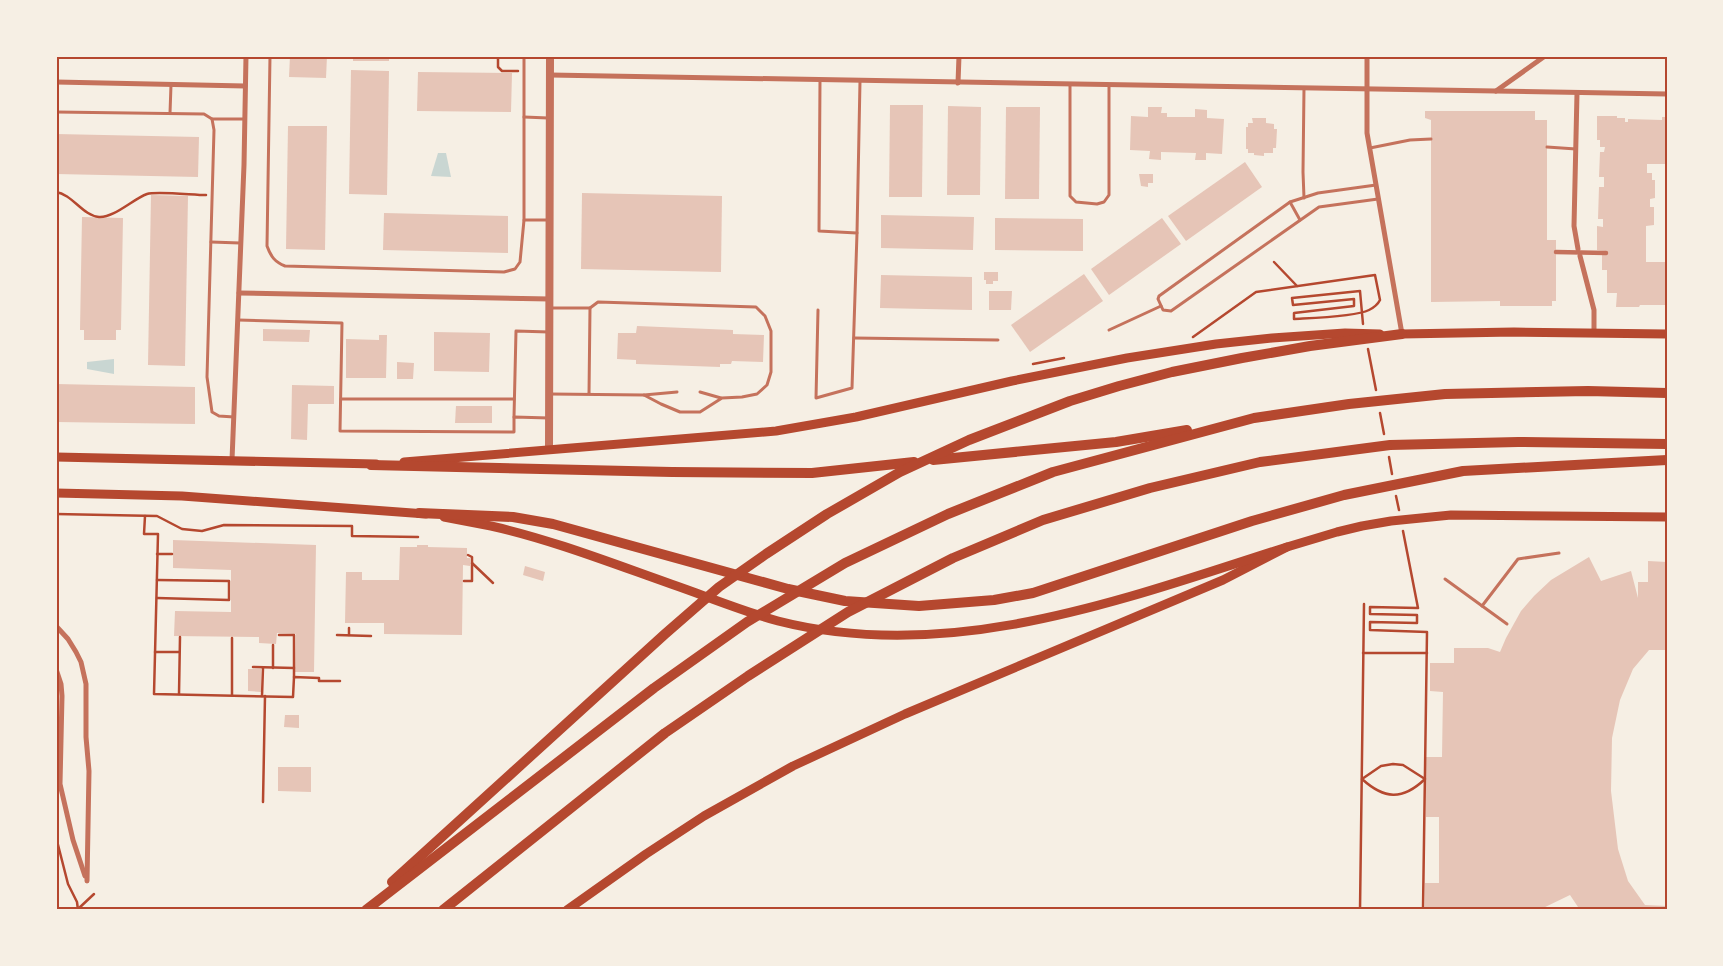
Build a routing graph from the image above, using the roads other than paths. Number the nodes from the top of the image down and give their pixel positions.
1 (246, 56) edge
2 (270, 56) edge
3 (524, 56) edge
4 (550, 56) edge
5 (958, 56) edge
6 (1367, 56) edge
7 (1545, 56) edge
8 (550, 75) junction
9 (820, 80) junction
10 (860, 81) junction
11 (56, 82) edge
12 (958, 83) junction
13 (171, 84) junction
14 (1070, 84) junction
15 (1108, 85) junction
16 (245, 86) junction
17 (1304, 88) junction
18 (1366, 90) junction
19 (1496, 91) junction
20 (1577, 92) junction
21 (1667, 94) edge
22 (56, 112) edge
23 (170, 114) junction
24 (524, 117) junction
25 (550, 118) junction
26 (212, 119) junction
27 (244, 119) junction
28 (1430, 139) dead end
29 (1547, 147) dead end
30 (1369, 148) junction
31 (1576, 149) junction
32 (1376, 184) junction
33 (1304, 198) junction
34 (1378, 199) junction
35 (1290, 202) junction
36 (524, 220) junction
37 (550, 220) junction
38 (1300, 220) junction
39 (857, 233) junction
40 (211, 242) junction
41 (241, 243) junction
42 (1578, 249) dead end
43 (1556, 252) dead end
44 (1606, 253) dead end
45 (1580, 256) dead end
46 (239, 293) junction
47 (550, 299) junction
48 (1161, 306) junction
49 (550, 308) junction
50 (590, 308) junction
51 (818, 310) dead end
52 (238, 320) junction
53 (1109, 330) dead end
54 (550, 332) junction
55 (1594, 333) junction
56 (1402, 334) junction
57 (1667, 334) edge
58 (854, 338) junction
59 (998, 340) dead end
60 (677, 392) dead end
61 (700, 392) dead end
62 (1667, 393) edge
63 (549, 394) junction
64 (589, 394) junction
65 (644, 395) junction
66 (722, 398) junction
67 (340, 399) junction
68 (514, 399) junction
69 (234, 417) junction
70 (514, 417) junction
71 (549, 418) junction
72 (1254, 418) junction
73 (1667, 444) edge
74 (549, 450) junction
75 (56, 457) edge
76 (232, 460) junction
77 (1667, 460) edge
78 (372, 465) junction
79 (56, 493) edge
80 (419, 513) junction
81 (1667, 517) edge
82 (1287, 547) junction
83 (1559, 553) dead end
84 (1445, 579) dead end
85 (1482, 606) junction
86 (1507, 624) dead end
87 (56, 626) edge
88 (56, 669) edge
89 (361, 910) edge
90 (366, 910) edge
91 (443, 910) edge
92 (567, 910) edge

1 - 16 street
2 - 36 lane
3 - 24 lane
4 - 8 street
5 - 12 street
6 - 18 street
7 - 19 street
8 - 9 street
8 - 25 street
9 - 10 street
9 - 39 lane
10 - 12 street
10 - 39 lane
11 - 13 street
12 - 14 street
13 - 16 street
13 - 23 lane
14 - 15 street
14 - 15 lane
15 - 17 street
16 - 27 street
17 - 18 street
17 - 33 lane
18 - 19 street
18 - 30 street
19 - 20 street
20 - 21 street
20 - 31 street
22 - 23 lane
23 - 26 lane
24 - 25 lane
24 - 36 lane
25 - 37 street
26 - 27 lane
26 - 40 lane
27 - 41 street
28 - 30 lane
29 - 31 lane
30 - 32 street
31 - 42 street
32 - 33 lane
32 - 34 street
33 - 35 lane
34 - 38 lane
34 - 56 street
35 - 38 lane
35 - 48 lane
36 - 37 lane
37 - 47 street
38 - 48 lane
39 - 58 lane
40 - 41 lane
40 - 69 lane
41 - 46 street
43 - 44 street
45 - 55 street
46 - 47 street
46 - 52 street
47 - 49 street
48 - 53 lane
49 - 50 lane
49 - 54 street
50 - 64 lane
50 - 66 lane
51 - 58 lane
52 - 67 lane
52 - 69 street
54 - 63 street
54 - 68 lane
55 - 56 main road
55 - 57 main road
56 - 74 main road
56 - 89 highway
58 - 59 lane
60 - 65 lane
61 - 66 lane
62 - 72 highway
63 - 64 lane
63 - 71 street
64 - 65 lane
65 - 66 lane
67 - 68 lane
67 - 70 lane
68 - 70 lane
69 - 76 street
70 - 71 lane
71 - 74 street
72 - 78 highway
72 - 90 highway
73 - 91 highway
74 - 78 main road
75 - 76 main road
76 - 78 main road
77 - 80 highway
79 - 80 main road
80 - 82 main road
81 - 82 main road
82 - 92 main road
83 - 85 lane
84 - 85 lane
85 - 86 lane
87 - 88 street

